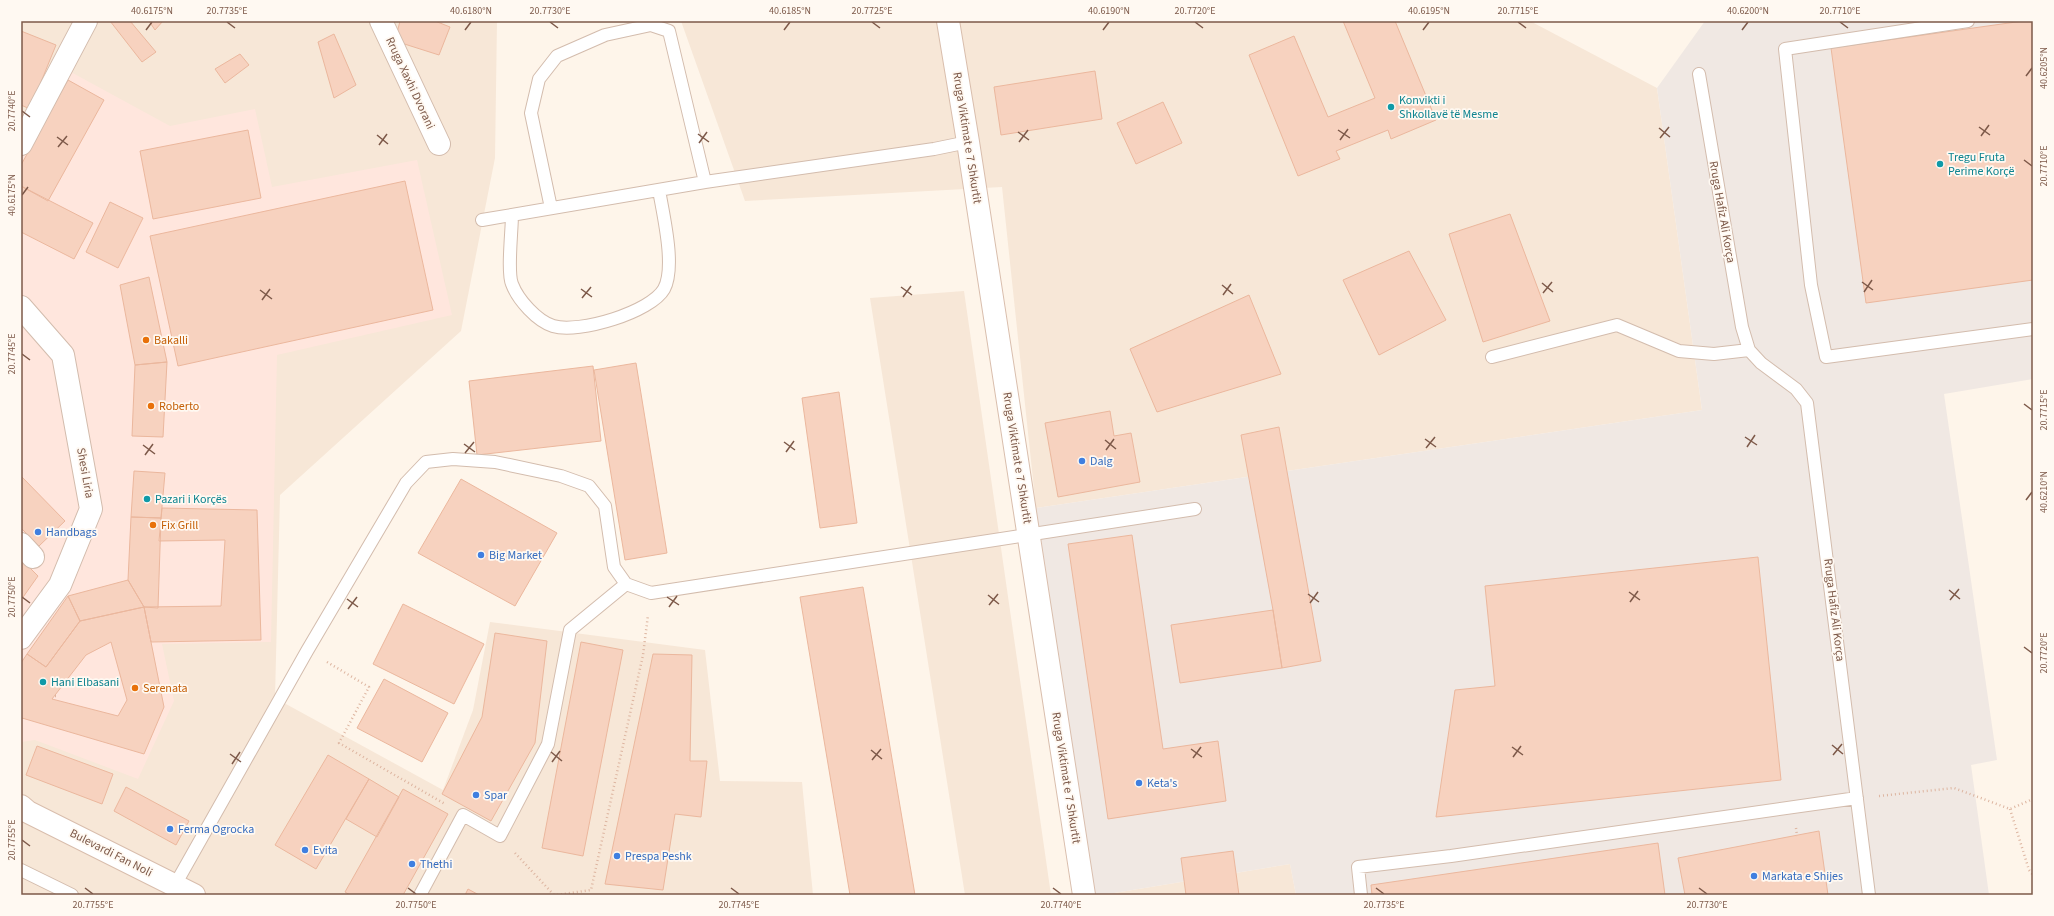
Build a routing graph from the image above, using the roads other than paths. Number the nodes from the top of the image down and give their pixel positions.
1 (86, 21) edge
2 (381, 21) edge
3 (948, 21) edge
4 (1968, 21) edge
5 (1698, 74) dead end
6 (968, 142) junction
7 (21, 144) edge
8 (439, 144) dead end
9 (705, 182) junction
10 (659, 190) junction
11 (551, 208) junction
12 (512, 215) junction
13 (482, 220) dead end
14 (21, 307) edge
15 (2033, 329) edge
16 (1749, 350) junction
17 (1492, 357) dead end
18 (1195, 509) dead end
19 (1029, 535) junction
20 (626, 584) junction
21 (21, 638) edge
22 (1857, 798) junction
23 (23, 810) edge
24 (21, 870) edge
25 (175, 885) junction
26 (72, 895) edge
27 (194, 895) edge
28 (420, 895) edge
29 (1084, 895) edge
30 (1361, 895) edge
31 (1869, 895) edge

1 - 7 street
2 - 8 street, Rruga Xaxhi Dvorani
3 - 6 street, Rruga Viktimat e 7 Shkurtit
4 - 15 lane
5 - 16 lane, Rruga Hafiz Ali Korça
6 - 9 lane
6 - 19 street, Rruga Viktimat e 7 Shkurtit
9 - 10 lane
9 - 11 lane
10 - 11 lane
10 - 12 lane
11 - 12 lane
12 - 13 lane
14 - 21 street, Shesi Liria
16 - 17 lane
16 - 22 lane, Rruga Hafiz Ali Korça
18 - 19 lane
19 - 20 lane
19 - 29 street, Rruga Viktimat e 7 Shkurtit
20 - 25 lane
20 - 28 lane
22 - 30 lane
22 - 31 lane, Rruga Hafiz Ali Korça
23 - 25 street, Bulevardi Fan Noli
24 - 26 lane
25 - 27 street, Bulevardi Fan Noli

